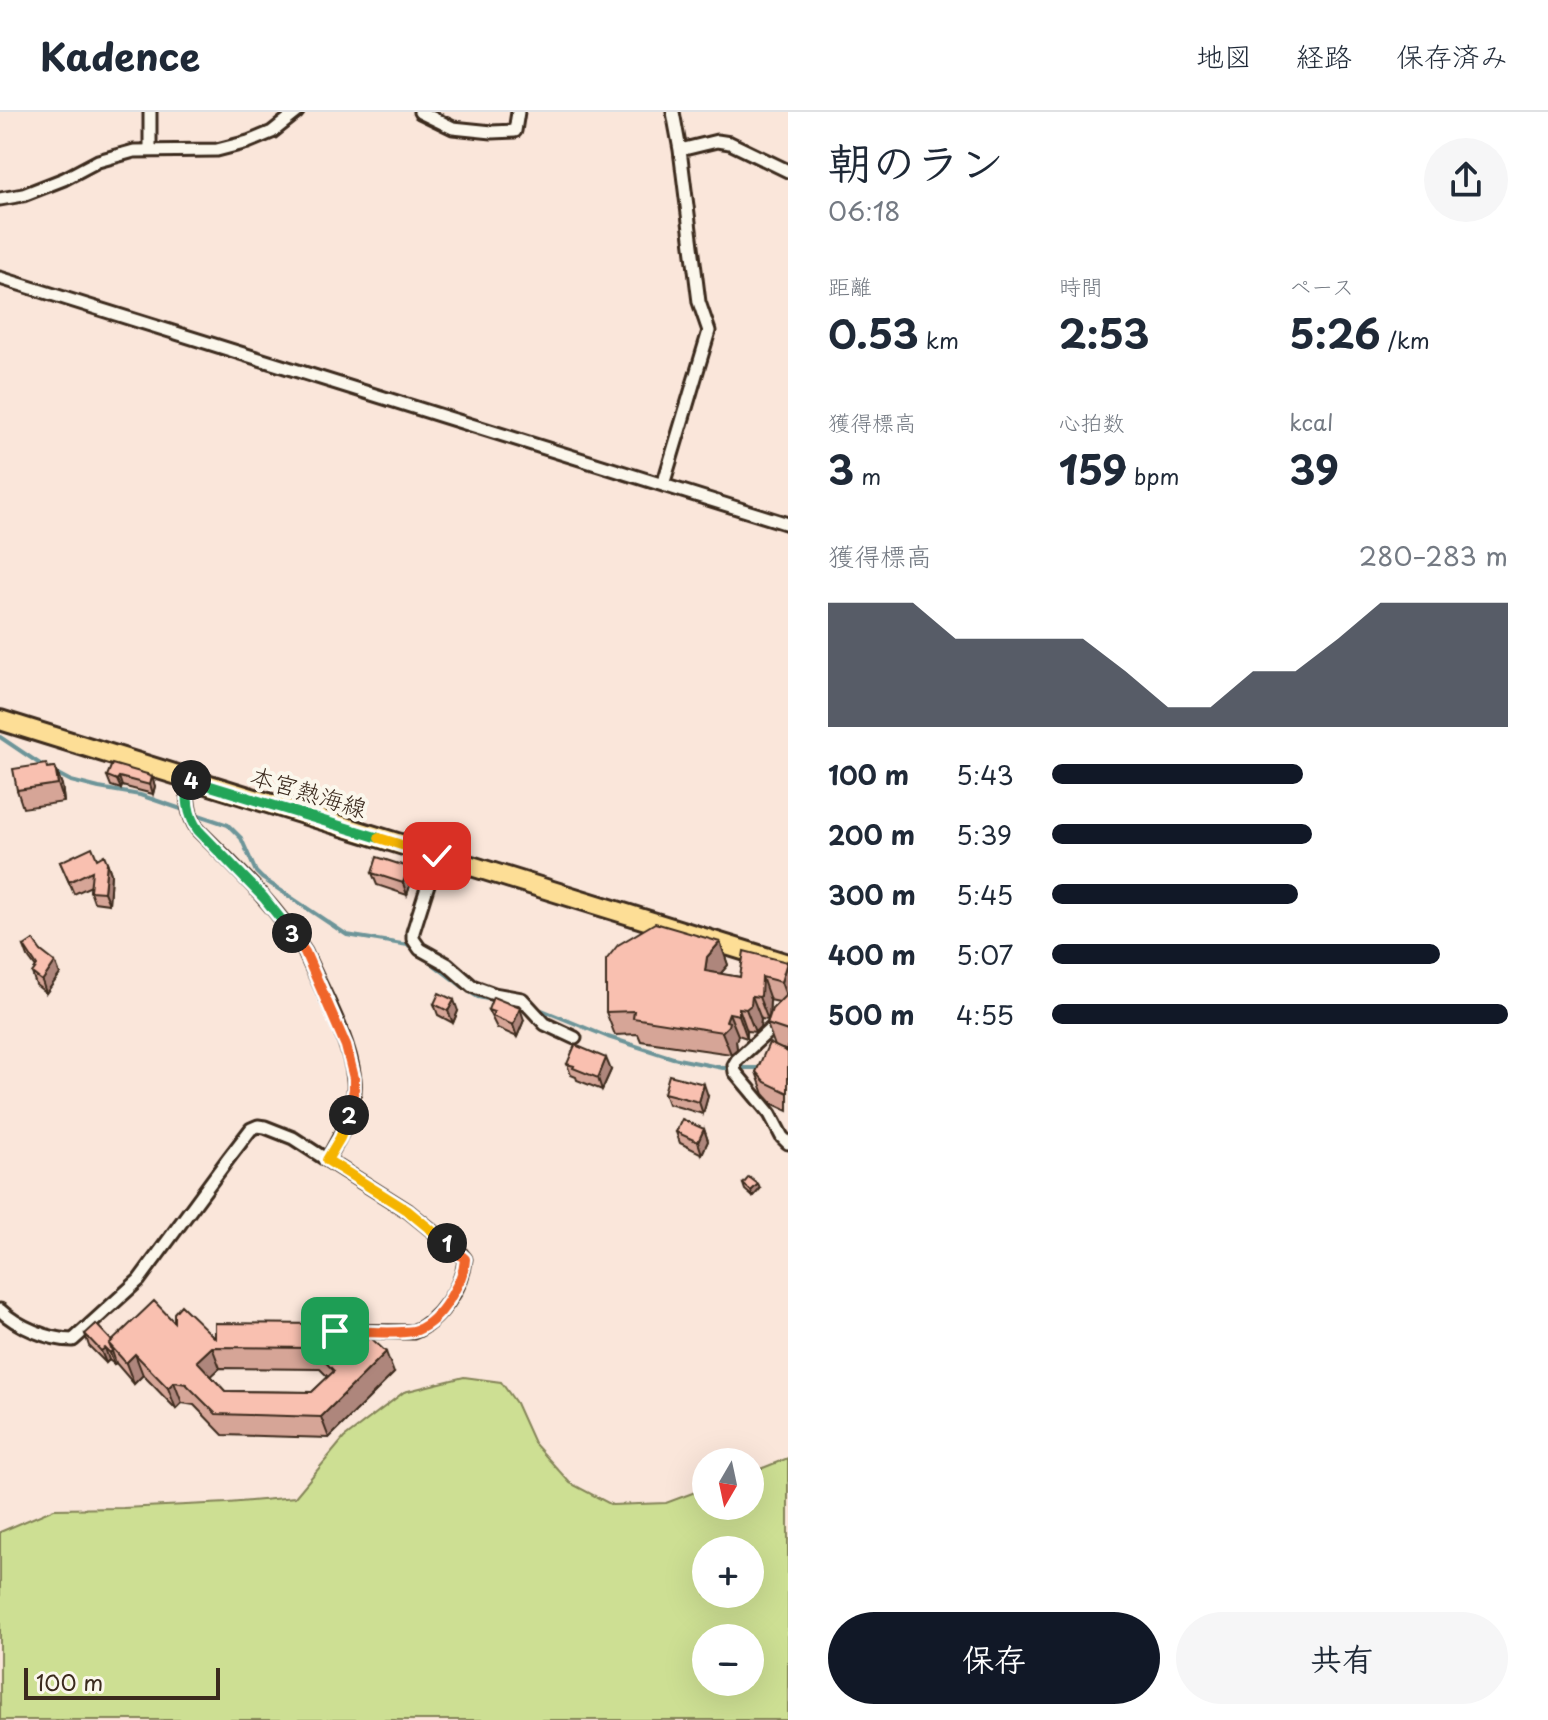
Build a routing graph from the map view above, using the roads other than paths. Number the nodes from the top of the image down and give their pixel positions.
1 (150, 112) edge
2 (297, 112) edge
3 (420, 112) edge
4 (518, 112) edge
5 (673, 112) edge
6 (150, 149) junction
7 (680, 150) junction
8 (788, 171) edge
9 (0, 199) edge
10 (0, 278) edge
11 (663, 485) junction
12 (788, 524) edge
13 (0, 720) edge
14 (189, 779) junction
15 (437, 856) junction
16 (788, 964) edge
17 (788, 1013) edge
18 (575, 1038) dead end
19 (788, 1143) edge
20 (327, 1160) junction
21 (0, 1310) edge
22 (303, 1330) edge

1 - 6 street
2 - 6 street
3 - 4 street
5 - 7 street
6 - 9 street
7 - 8 street
7 - 11 street
10 - 11 street
11 - 12 street
13 - 14 main road, 本宮熱海線
14 - 15 main road, 本宮熱海線
14 - 20 street
15 - 16 main road, 本宮熱海線
15 - 18 street
17 - 19 street
20 - 21 street
20 - 22 street

